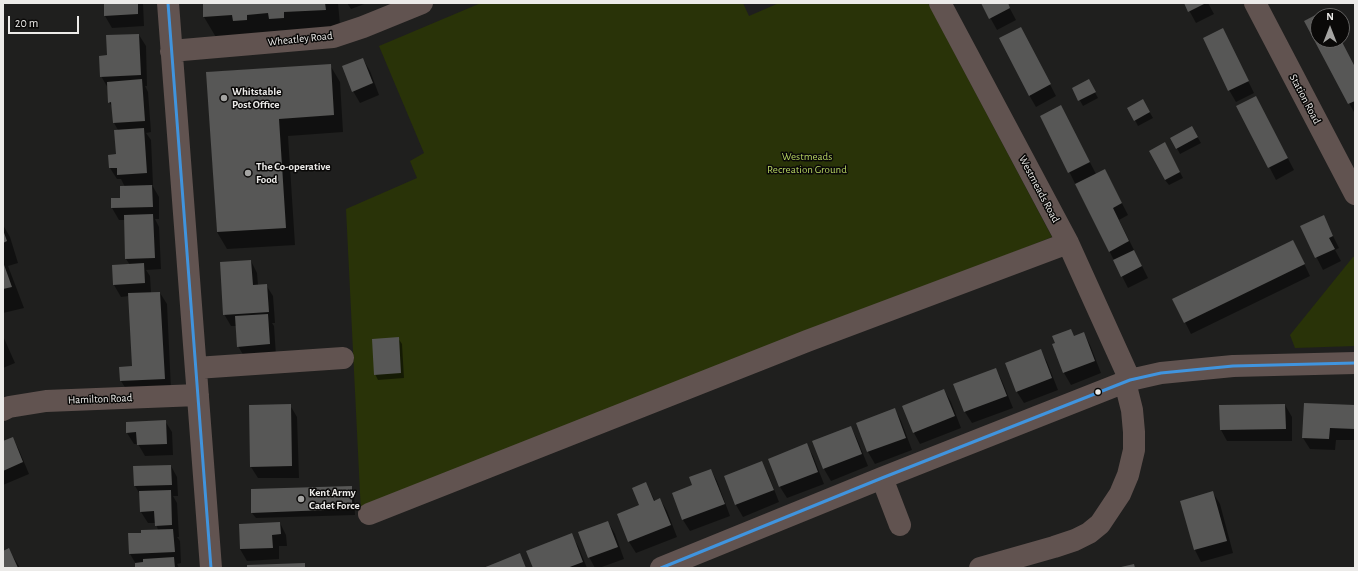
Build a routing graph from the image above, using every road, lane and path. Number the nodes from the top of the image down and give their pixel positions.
1 (168, 3) edge
2 (422, 3) edge
3 (940, 3) edge
4 (1255, 3) edge
5 (171, 51) junction
6 (1355, 194) edge
7 (1068, 243) junction
8 (343, 358) dead end
9 (1355, 363) edge
10 (196, 368) junction
11 (1127, 381) junction
12 (198, 395) junction
13 (3, 410) edge
14 (882, 478) junction
15 (369, 514) dead end
16 (900, 525) dead end
17 (211, 568) edge
18 (661, 568) edge
19 (980, 568) edge

1 - 5 street
2 - 5 street, Wheatley Road
3 - 7 street, Westmeads Road
4 - 6 street, Station Road
5 - 10 street
7 - 11 street, Westmeads Road
7 - 15 street
8 - 10 street
9 - 11 street
10 - 12 street
11 - 14 street
11 - 19 street, Westmeads Road
12 - 13 street, Hamilton Road
12 - 17 street
14 - 16 street
14 - 18 street

